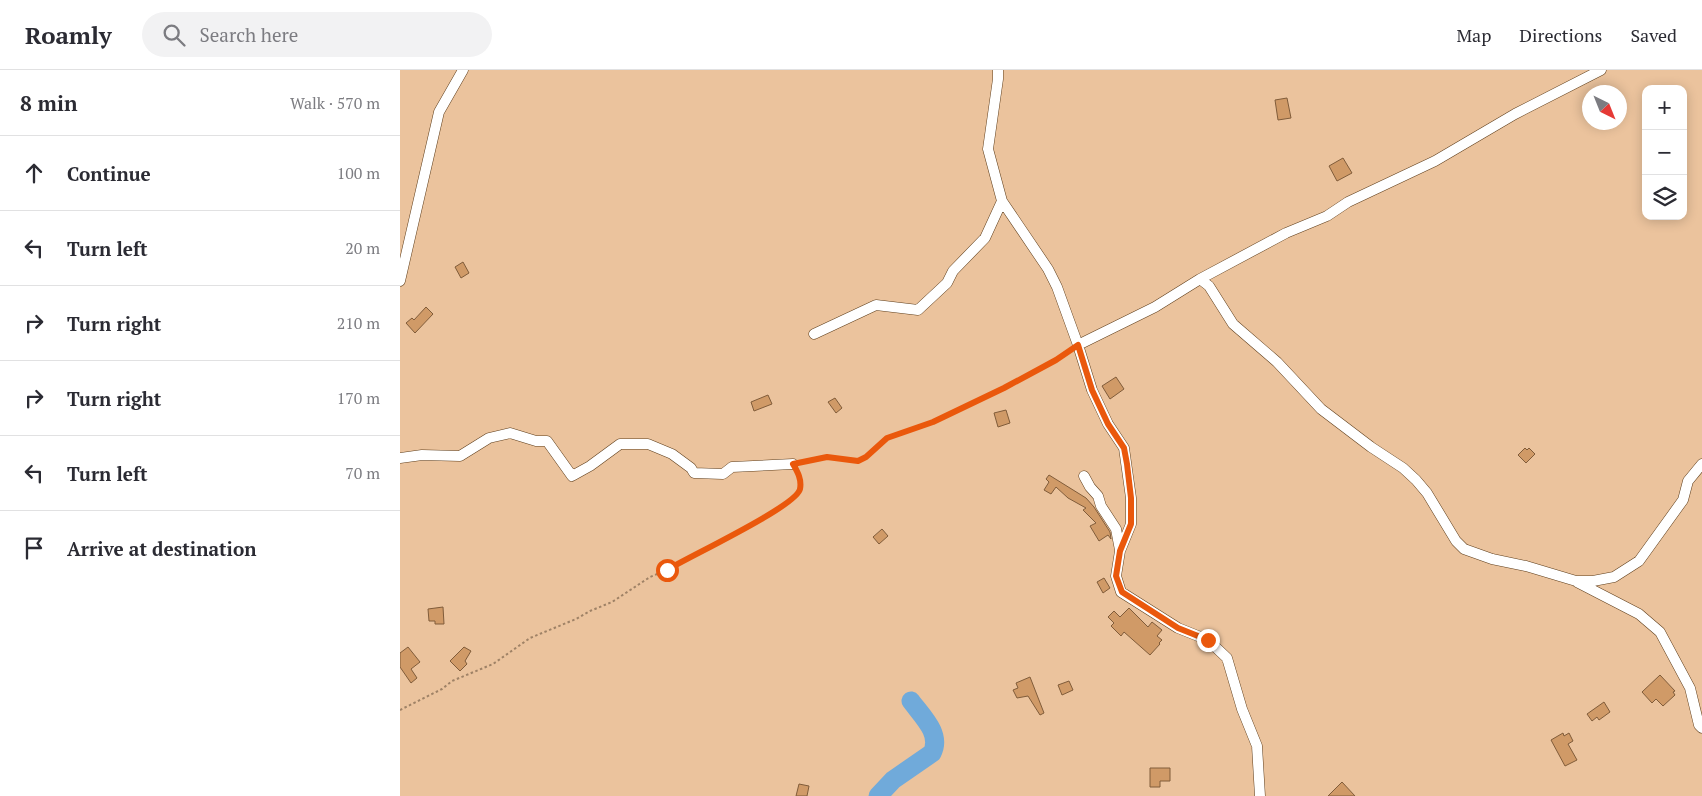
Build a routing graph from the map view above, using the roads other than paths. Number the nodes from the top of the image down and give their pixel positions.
1 (464, 70) edge
2 (998, 70) edge
3 (1601, 70) edge
4 (1002, 201) junction
5 (1200, 279) junction
6 (400, 281) edge
7 (814, 334) dead end
8 (1078, 345) junction
9 (400, 458) edge
10 (793, 464) road end
11 (1702, 464) edge
12 (1084, 476) dead end
13 (1120, 551) junction
14 (1576, 581) junction
15 (1702, 728) edge
16 (1260, 796) edge

1 - 6 street
2 - 4 street
3 - 5 street
4 - 7 street
4 - 8 street
5 - 8 street
5 - 14 street
8 - 13 street
9 - 10 street
11 - 14 street
12 - 13 street
13 - 16 street
14 - 15 street

